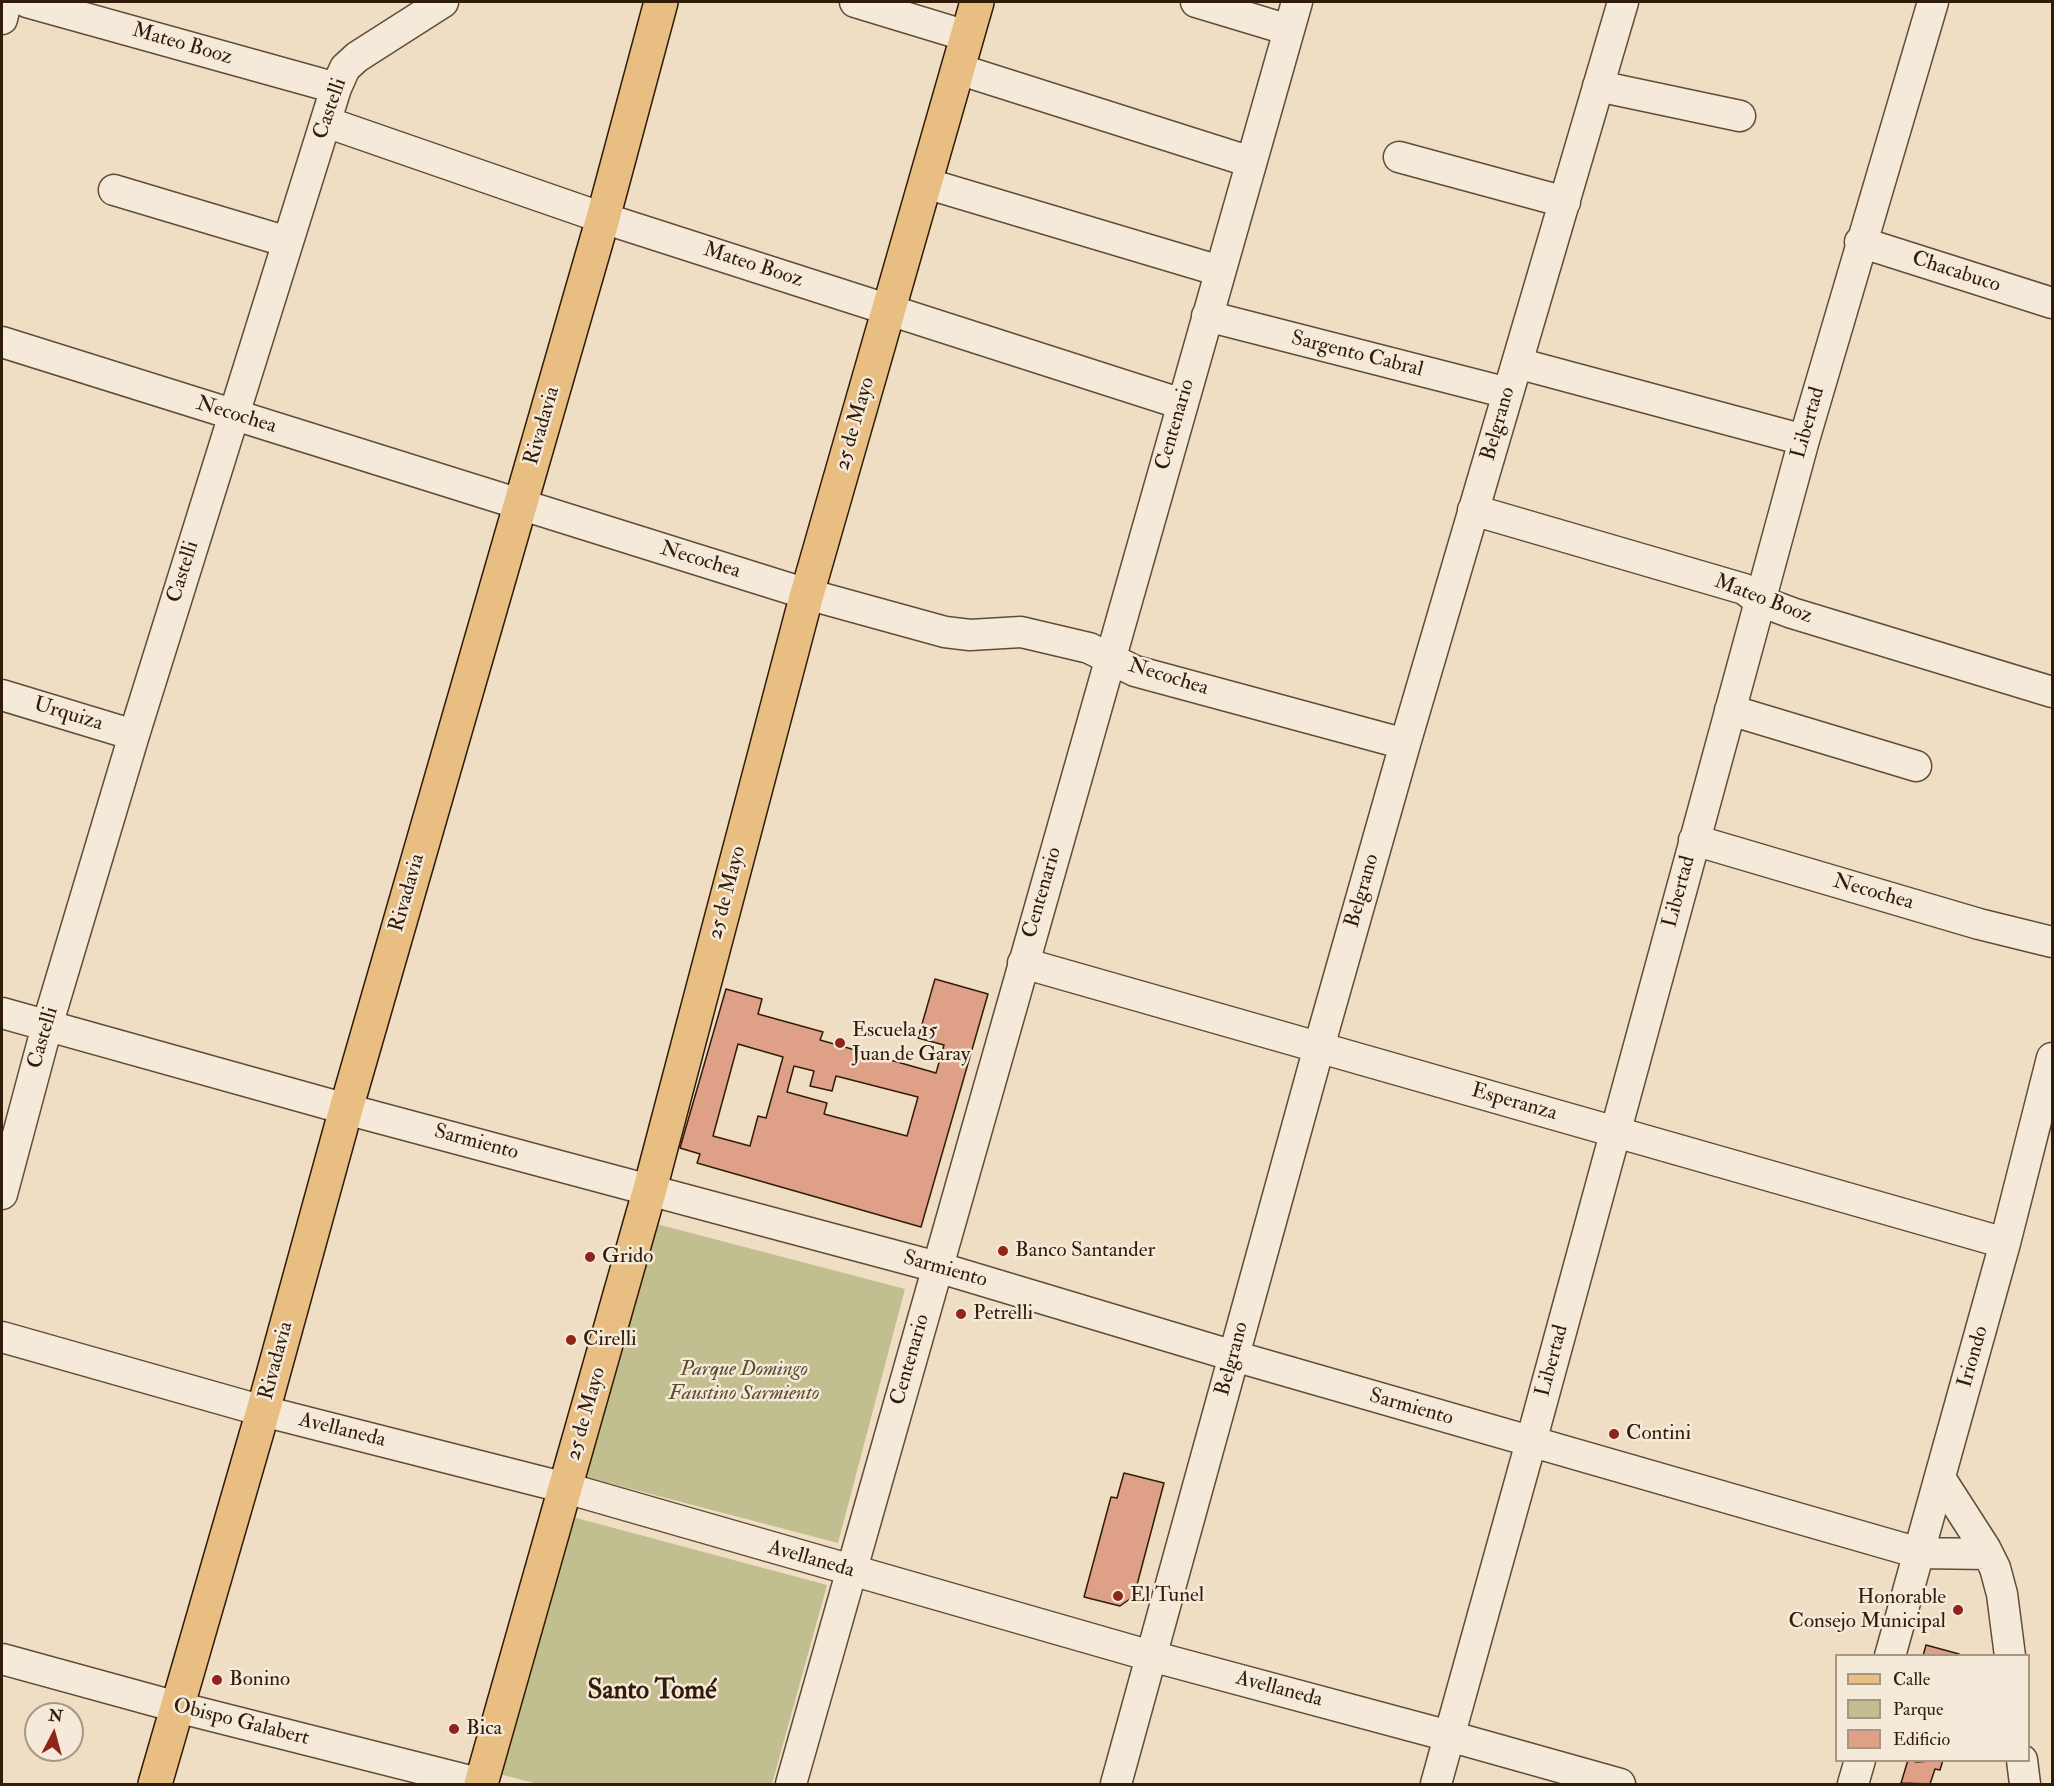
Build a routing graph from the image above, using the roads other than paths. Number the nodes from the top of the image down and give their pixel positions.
1 (6, 2) edge
2 (27, 2) edge
3 (443, 2) edge
4 (662, 2) edge
5 (855, 2) edge
6 (977, 2) edge
7 (1196, 2) edge
8 (1297, 2) edge
9 (1623, 2) edge
10 (1933, 2) edge
11 (2, 19) edge
12 (1289, 30) junction
13 (967, 36) junction
14 (958, 69) junction
15 (1598, 86) junction
16 (336, 88) junction
17 (1740, 116) dead end
18 (326, 122) junction
19 (1399, 157) dead end
20 (1251, 162) junction
21 (925, 183) junction
22 (114, 190) dead end
23 (1565, 202) junction
24 (603, 218) junction
25 (288, 242) junction
26 (1860, 242) junction
27 (1220, 271) junction
28 (2052, 303) edge
29 (888, 310) junction
30 (1207, 316) junction
31 (2, 342) edge
32 (1517, 363) junction
33 (1508, 393) junction
34 (1182, 404) junction
35 (233, 415) junction
36 (1804, 440) junction
37 (520, 504) junction
38 (1473, 510) junction
39 (807, 594) junction
40 (1760, 601) junction
41 (1110, 659) junction
42 (2052, 692) edge
43 (2, 695) edge
44 (1730, 710) junction
45 (134, 735) junction
46 (1405, 744) junction
47 (1916, 766) dead end
48 (1694, 840) junction
49 (2052, 942) edge
50 (1023, 963) junction
51 (2, 1013) edge
52 (47, 1026) junction
53 (1319, 1047) junction
54 (2052, 1058) edge
55 (346, 1109) junction
56 (1615, 1131) junction
57 (650, 1189) junction
58 (2, 1194) edge
59 (2005, 1243) junction
60 (937, 1267) junction
61 (2, 1337) edge
62 (1234, 1356) junction
63 (263, 1411) junction
64 (1532, 1442) junction
65 (1940, 1478) junction
66 (566, 1488) junction
67 (1919, 1553) junction
68 (1988, 1554) junction
69 (851, 1572) junction
70 (1891, 1654) edge
71 (2010, 1654) edge
72 (1151, 1656) junction
73 (2, 1659) edge
74 (177, 1707) junction
75 (1449, 1736) junction
76 (1860, 1762) edge
77 (2022, 1762) edge
78 (482, 1784) edge
79 (155, 1785) edge
80 (791, 1785) edge
81 (1116, 1785) edge
82 (1436, 1785) edge
83 (1620, 1785) edge
84 (1853, 1785) edge
85 (2025, 1785) edge

1 - 11 street
2 - 16 street, Mateo Booz
3 - 16 street, Castelli
4 - 24 main road, Rivadavia
5 - 13 street
6 - 13 main road, 25 de Mayo
7 - 12 street
8 - 12 street, Centenario
9 - 15 street, Belgrano
10 - 26 street, Libertad
12 - 20 street, Centenario
13 - 14 main road, 25 de Mayo
14 - 20 street
14 - 21 main road, 25 de Mayo
15 - 17 street
15 - 23 street, Belgrano
16 - 18 street, Castelli
18 - 24 street, Mateo Booz
18 - 25 street, Castelli
19 - 23 street
20 - 27 street, Centenario
21 - 27 street
21 - 29 main road, 25 de Mayo
22 - 25 street
23 - 32 street, Belgrano
24 - 29 street, Mateo Booz
24 - 37 main road, Rivadavia
25 - 35 street, Castelli
26 - 28 street, Chacabuco
26 - 36 street, Libertad
27 - 30 street, Centenario
29 - 34 street, Mateo Booz
29 - 39 main road, 25 de Mayo
30 - 33 street, Sargento Cabral
30 - 34 street, Centenario
31 - 35 street, Necochea
32 - 33 street, Belgrano
32 - 36 street
33 - 38 street, Belgrano
34 - 41 street, Centenario
35 - 37 street, Necochea
35 - 45 street, Castelli
36 - 40 street, Libertad
37 - 39 street, Necochea
37 - 55 main road, Rivadavia
38 - 40 street, Mateo Booz
38 - 46 street, Belgrano
39 - 41 street, Necochea
39 - 57 main road, 25 de Mayo
40 - 42 street, Mateo Booz
40 - 44 street, Libertad
41 - 46 street, Necochea
41 - 50 street, Centenario
43 - 45 street, Urquiza
44 - 47 street
44 - 48 street, Libertad
45 - 52 street, Castelli
46 - 53 street, Belgrano
48 - 49 street, Necochea
48 - 56 street, Libertad
50 - 53 street, Esperanza
50 - 60 street, Centenario
51 - 52 street, Sarmiento
52 - 55 street, Sarmiento
52 - 58 street, Castelli
53 - 56 street, Esperanza
53 - 62 street, Belgrano
54 - 59 street, Iriondo
55 - 57 street, Sarmiento
55 - 63 main road, Rivadavia
56 - 59 street, Esperanza
56 - 64 street, Libertad
57 - 60 street, Sarmiento
57 - 66 main road, 25 de Mayo
59 - 65 street, Iriondo
60 - 62 street, Sarmiento
60 - 69 street, Centenario
61 - 63 street, Avellaneda
62 - 64 street, Sarmiento
62 - 72 street, Belgrano
63 - 66 street, Avellaneda
63 - 74 main road, Rivadavia
64 - 67 street, Sarmiento
64 - 75 street, Libertad
65 - 67 street, Iriondo
65 - 68 street
66 - 69 street, Avellaneda
66 - 78 main road, 25 de Mayo
67 - 68 street, Sarmiento
67 - 70 street, Iriondo
68 - 71 street
69 - 72 street, Avellaneda
69 - 80 street, Centenario
72 - 75 street, Avellaneda
72 - 81 street, Belgrano
73 - 74 street, Obispo Galabert
74 - 78 street, Obispo Galabert
74 - 79 main road, Rivadavia
75 - 82 street, Libertad
75 - 83 street, Avellaneda
76 - 84 street
77 - 85 street

